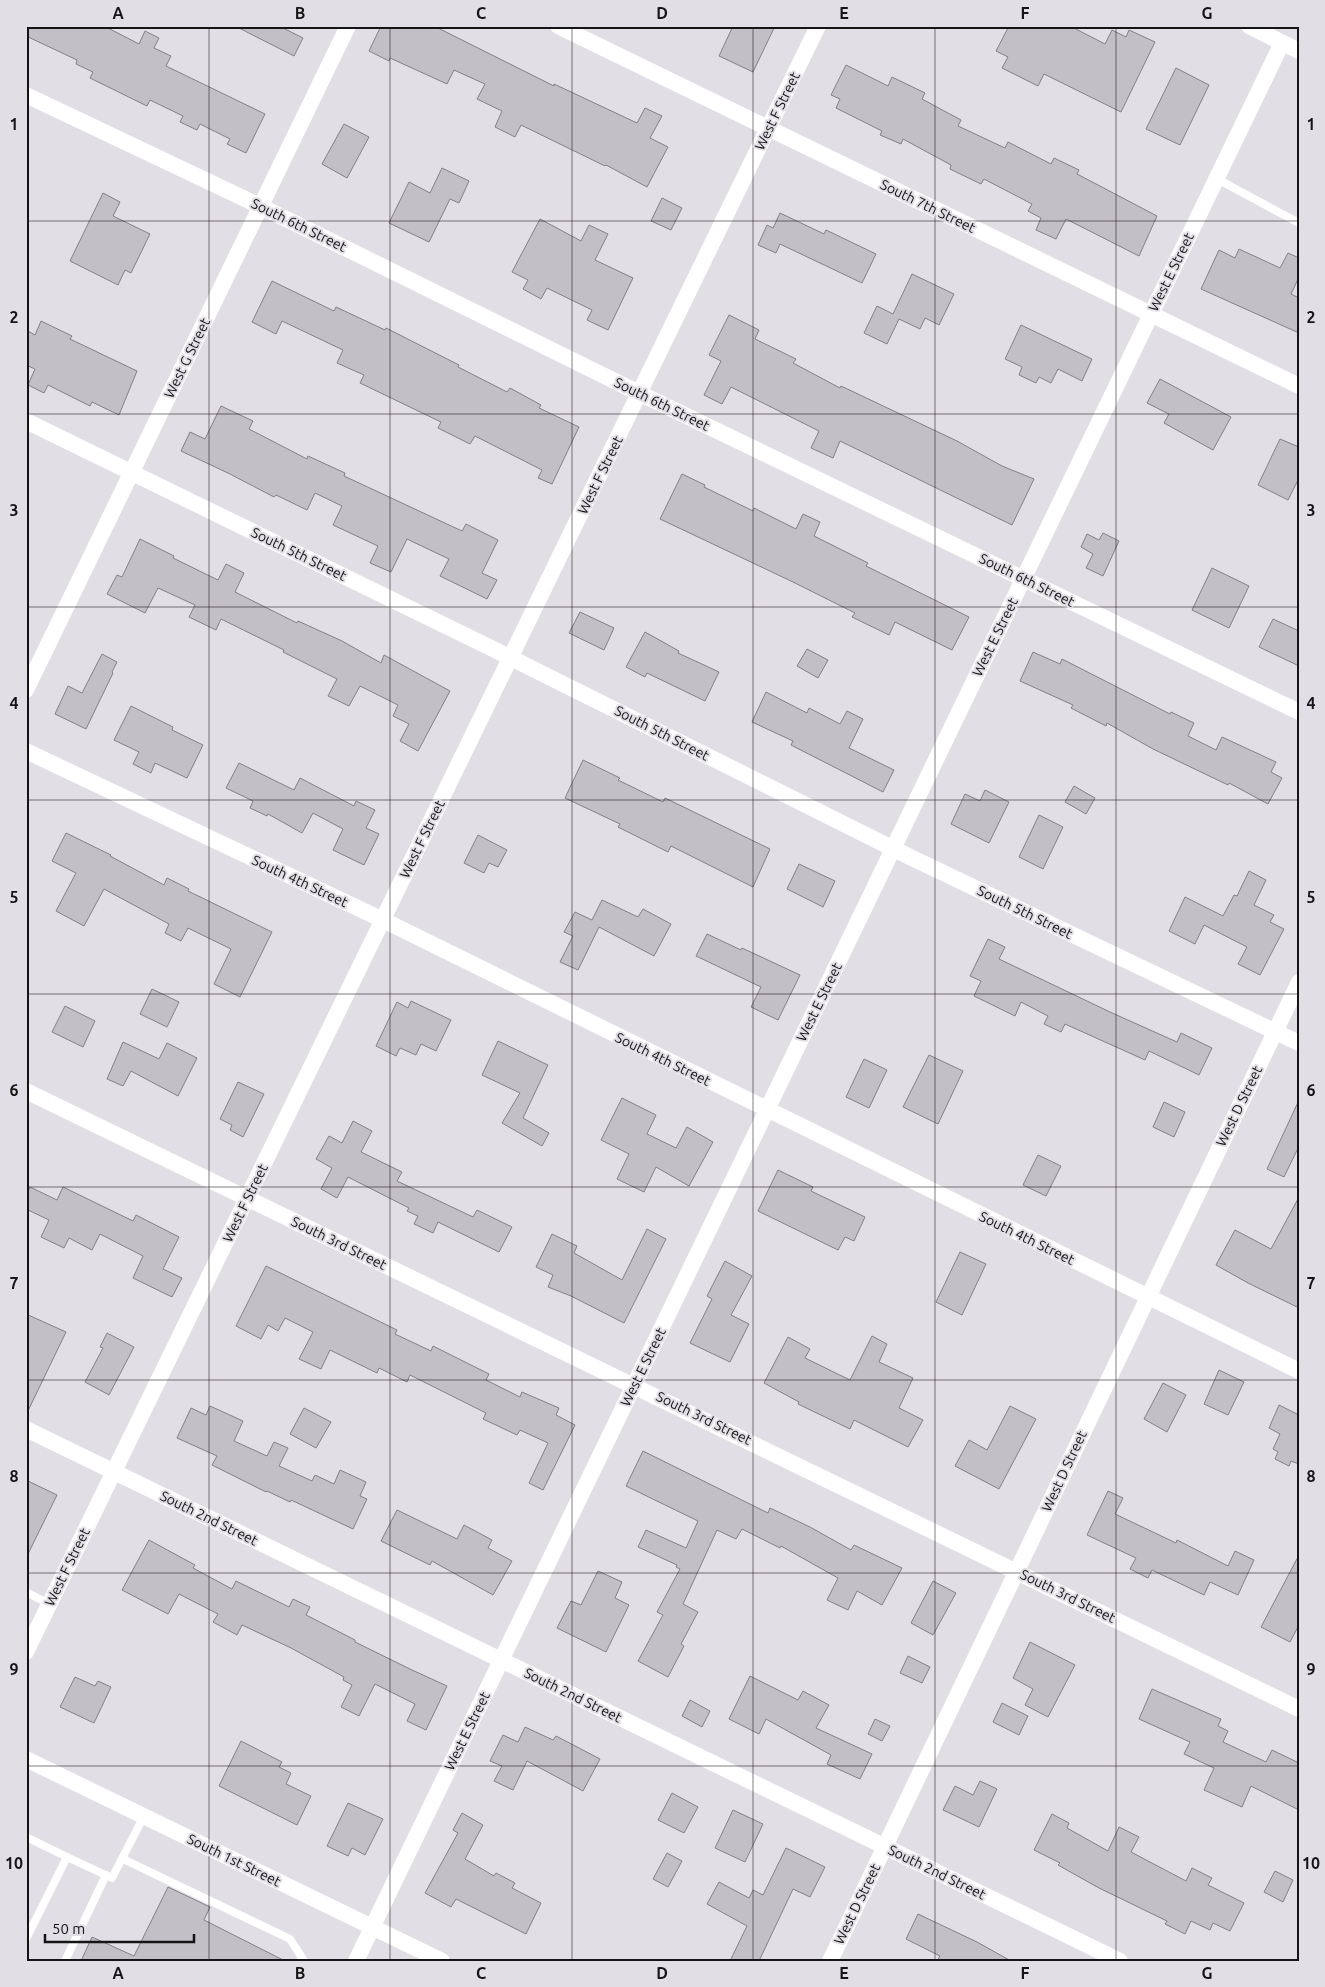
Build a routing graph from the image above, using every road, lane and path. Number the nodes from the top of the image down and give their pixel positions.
1 (348, 26) edge
2 (558, 26) edge
3 (818, 26) edge
4 (1249, 26) edge
5 (1282, 43) junction
6 (1299, 51) edge
7 (26, 95) edge
8 (768, 128) junction
9 (1216, 179) junction
10 (260, 206) junction
11 (1299, 223) edge
12 (1151, 315) junction
13 (1299, 386) edge
14 (639, 393) junction
15 (26, 420) edge
16 (132, 472) junction
17 (1024, 578) junction
18 (511, 658) junction
19 (26, 690) edge
20 (1299, 712) edge
21 (26, 751) edge
22 (893, 849) junction
23 (383, 920) junction
24 (1299, 982) edge
25 (1275, 1031) junction
26 (1299, 1043) edge
27 (26, 1091) edge
28 (767, 1110) junction
29 (247, 1199) junction
30 (1147, 1297) junction
31 (1299, 1371) edge
32 (634, 1385) junction
33 (26, 1429) edge
34 (114, 1472) junction
35 (1017, 1571) junction
36 (26, 1592) edge
37 (50, 1604) junction
38 (26, 1652) edge
39 (501, 1660) junction
40 (1299, 1709) edge
41 (26, 1759) edge
42 (144, 1816) junction
43 (26, 1837) edge
44 (885, 1847) junction
45 (67, 1857) junction
46 (122, 1858) junction
47 (106, 1875) junction
48 (372, 1928) junction
49 (26, 1939) edge
50 (65, 1961) edge
51 (304, 1961) edge
52 (356, 1961) edge
53 (442, 1961) edge
54 (830, 1961) edge
55 (1120, 1961) edge

1 - 10 street, West G Street
2 - 8 street, South 7th Street
3 - 8 street, West F Street
4 - 5 street
5 - 6 street
5 - 9 street, West E Street
7 - 10 street, South 6th Street
8 - 12 street, South 7th Street
8 - 14 street, West F Street
9 - 11 lane
9 - 12 street, West E Street
10 - 14 street, South 6th Street
10 - 16 street, West G Street
12 - 13 street, South 7th Street
12 - 17 street, West E Street
14 - 17 street, South 6th Street
14 - 18 street, West F Street
15 - 16 street, South 5th Street
16 - 18 street, South 5th Street
16 - 19 street, West G Street
17 - 20 street, South 6th Street
17 - 22 street, West E Street
18 - 22 street, South 5th Street
18 - 23 street, West F Street
21 - 23 street, South 4th Street
22 - 25 street, South 5th Street
22 - 28 street, West E Street
23 - 28 street, South 4th Street
23 - 29 street, West F Street
24 - 25 street, West D Street
25 - 26 street, South 5th Street
25 - 30 street, West D Street
27 - 29 street, South 3rd Street
28 - 30 street, South 4th Street
28 - 32 street, West E Street
29 - 32 street, South 3rd Street
29 - 34 street, West F Street
30 - 31 street, South 4th Street
30 - 35 street, West D Street
32 - 35 street, South 3rd Street
32 - 39 street, West E Street
33 - 34 street, South 2nd Street
34 - 37 street, West F Street
34 - 39 street, South 2nd Street
35 - 40 street, South 3rd Street
35 - 44 street, West D Street
36 - 37 lane
37 - 38 street, West F Street
39 - 44 street, South 2nd Street
39 - 48 street, West E Street
41 - 42 street, South 1st Street
42 - 46 lane
42 - 48 street, South 1st Street
43 - 45 lane
44 - 54 street, West D Street
44 - 55 street, South 2nd Street
45 - 47 lane
45 - 49 lane
46 - 47 lane
46 - 51 lane
47 - 50 lane
48 - 52 street, West E Street
48 - 53 street, South 1st Street

